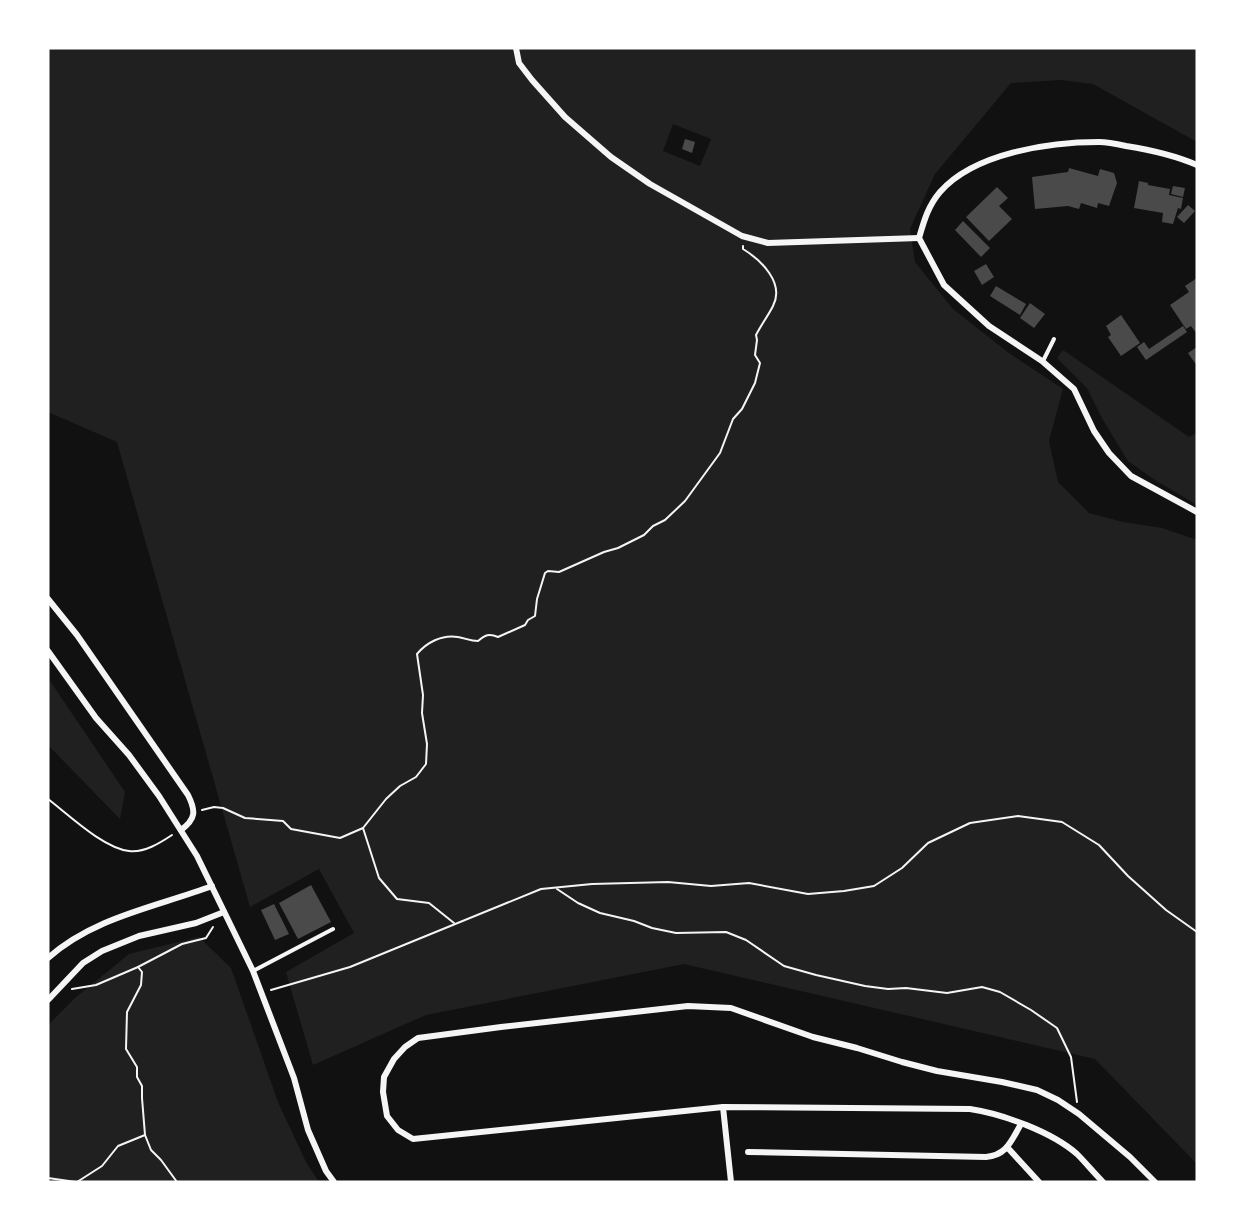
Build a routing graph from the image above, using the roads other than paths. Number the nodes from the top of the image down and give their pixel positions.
1 (516, 48) edge
2 (1197, 165) edge
3 (919, 238) junction
4 (1054, 339) dead end
5 (1042, 361) junction
6 (1197, 512) edge
7 (48, 599) edge
8 (48, 651) edge
9 (181, 830) junction
10 (212, 886) junction
11 (224, 912) junction
12 (333, 929) dead end
13 (48, 958) edge
14 (253, 970) junction
15 (48, 1000) edge
16 (723, 1107) junction
17 (1021, 1124) junction
18 (1008, 1148) junction
19 (748, 1152) dead end
20 (333, 1182) edge
21 (731, 1182) edge
22 (1039, 1182) edge
23 (1103, 1182) edge
24 (1155, 1182) edge

1 - 3 street
2 - 3 street
3 - 5 street
4 - 5 lane
5 - 6 street
7 - 9 street
8 - 9 street
9 - 10 street
10 - 11 street
10 - 13 street
11 - 14 street
11 - 15 street
12 - 14 lane
14 - 20 street
16 - 17 street
16 - 21 street
16 - 24 street
17 - 18 street
17 - 23 street
18 - 19 street
18 - 22 street

